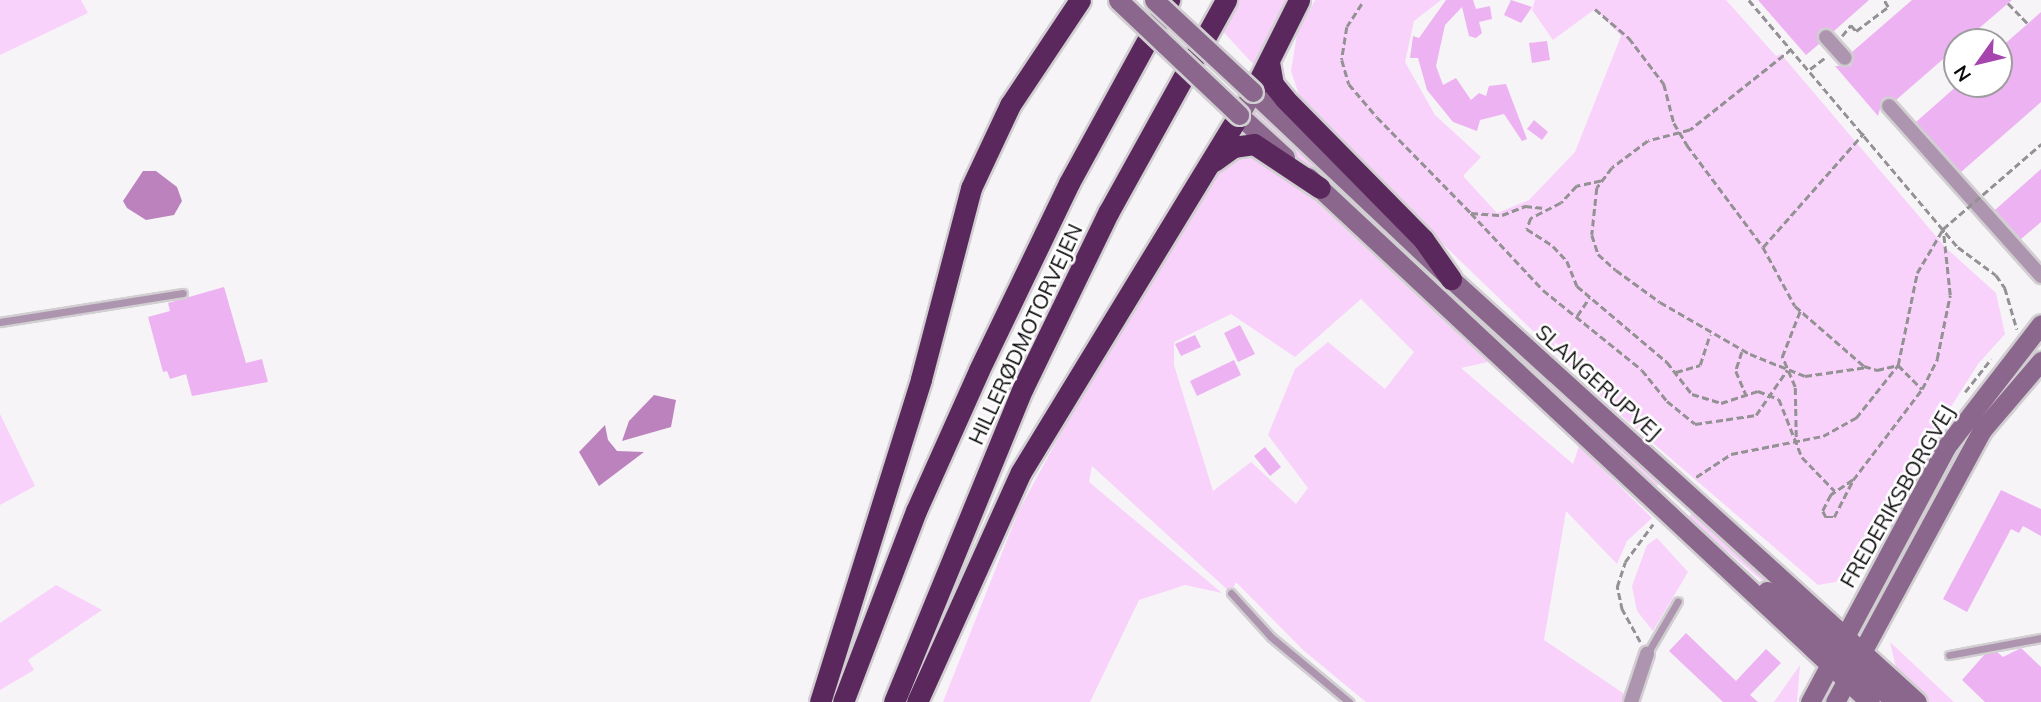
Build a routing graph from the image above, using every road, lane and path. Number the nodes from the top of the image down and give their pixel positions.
1 (1118, 0) edge
2 (1154, 0) edge
3 (1169, 0) edge
4 (1226, 0) edge
5 (1299, 0) edge
6 (1749, 0) edge
7 (1884, 0) edge
8 (2008, 3) dead end
9 (1074, 4) edge
10 (1362, 4) dead end
11 (1595, 9) dead end
12 (2028, 24) dead end
13 (1793, 49) junction
14 (1269, 62) junction
15 (1810, 69) junction
16 (1253, 92) junction
17 (1889, 106) dead end
18 (1239, 115) junction
19 (1680, 133) junction
20 (1864, 133) junction
21 (2041, 144) edge
22 (1209, 164) junction
23 (1602, 181) junction
24 (1320, 188) junction
25 (1544, 208) junction
26 (1471, 213) junction
27 (1943, 229) junction
28 (1763, 247) junction
29 (2041, 276) edge
30 (1451, 279) junction
31 (183, 293) dead end
32 (1589, 298) junction
33 (1800, 311) junction
34 (1577, 317) junction
35 (0, 322) edge
36 (2041, 324) edge
37 (2017, 329) dead end
38 (1711, 334) junction
39 (1742, 350) junction
40 (2041, 361) edge
41 (1898, 365) junction
42 (1867, 367) junction
43 (1787, 370) junction
44 (1676, 372) junction
45 (1922, 389) junction
46 (1746, 394) junction
47 (1773, 395) junction
48 (1796, 440) junction
49 (1696, 477) dead end
50 (1853, 480) junction
51 (1835, 491) junction
52 (1654, 522) dead end
53 (1231, 593) dead end
54 (1678, 601) dead end
55 (2041, 638) edge
56 (1837, 650) junction
57 (1647, 654) junction
58 (1950, 655) dead end
59 (1853, 665) junction
60 (820, 702) edge
61 (843, 702) edge
62 (894, 702) edge
63 (917, 702) edge
64 (1349, 702) edge
65 (1631, 702) edge
66 (1810, 702) edge
67 (1835, 702) edge
68 (1870, 702) edge
69 (1895, 702) edge
70 (1917, 702) edge

1 - 18 main road, SLANGERUPVEJ, bridge
2 - 16 main road, SLANGERUPVEJ, bridge
3 - 61 highway, HILLERØDMOTORVEJEN
4 - 62 highway, HILLERØDMOTORVEJEN
5 - 14 highway
6 - 13 path
7 - 15 path
8 - 12 path
9 - 60 highway
10 - 26 path
11 - 19 path
13 - 15 path
13 - 19 path
14 - 16 highway
14 - 30 highway
15 - 20 path
16 - 18 main road
16 - 30 main road, SLANGERUPVEJ
17 - 29 street
18 - 22 highway
18 - 24 main road, SLANGERUPVEJ
19 - 23 path
19 - 28 path
20 - 27 path
20 - 28 path
21 - 27 path, bridge
22 - 24 highway
22 - 63 highway
23 - 25 path
23 - 38 path
24 - 56 main road, SLANGERUPVEJ
25 - 26 path
25 - 32 path
26 - 34 path
27 - 37 path
27 - 41 path
27 - 45 path
28 - 33 path
30 - 56 main road, SLANGERUPVEJ
31 - 35 lane
32 - 34 path
32 - 44 path
33 - 42 path
33 - 43 path
34 - 47 path
36 - 56 main road, FREDERIKSBORGVEJ
38 - 39 path
38 - 44 path
39 - 43 path
39 - 46 path
40 - 59 main road, FREDERIKSBORGVEJ
41 - 42 path
41 - 45 path
41 - 48 path
42 - 43 path
43 - 47 path
43 - 48 path
44 - 46 path
45 - 50 path
46 - 47 path
47 - 48 path
48 - 49 path
48 - 51 path
50 - 51 path
50 - 51 path
52 - 57 path
53 - 64 lane
54 - 57 lane
55 - 58 lane
56 - 59 main road, SLANGERUPVEJ
56 - 59 main road, SLANGERUPVEJ
56 - 66 main road, FREDERIKSBORGVEJ
57 - 65 street
59 - 67 main road, FREDERIKSBORGVEJ
59 - 68 main road, SLANGERUPVEJ
59 - 69 main road
59 - 70 main road, SLANGERUPVEJ

